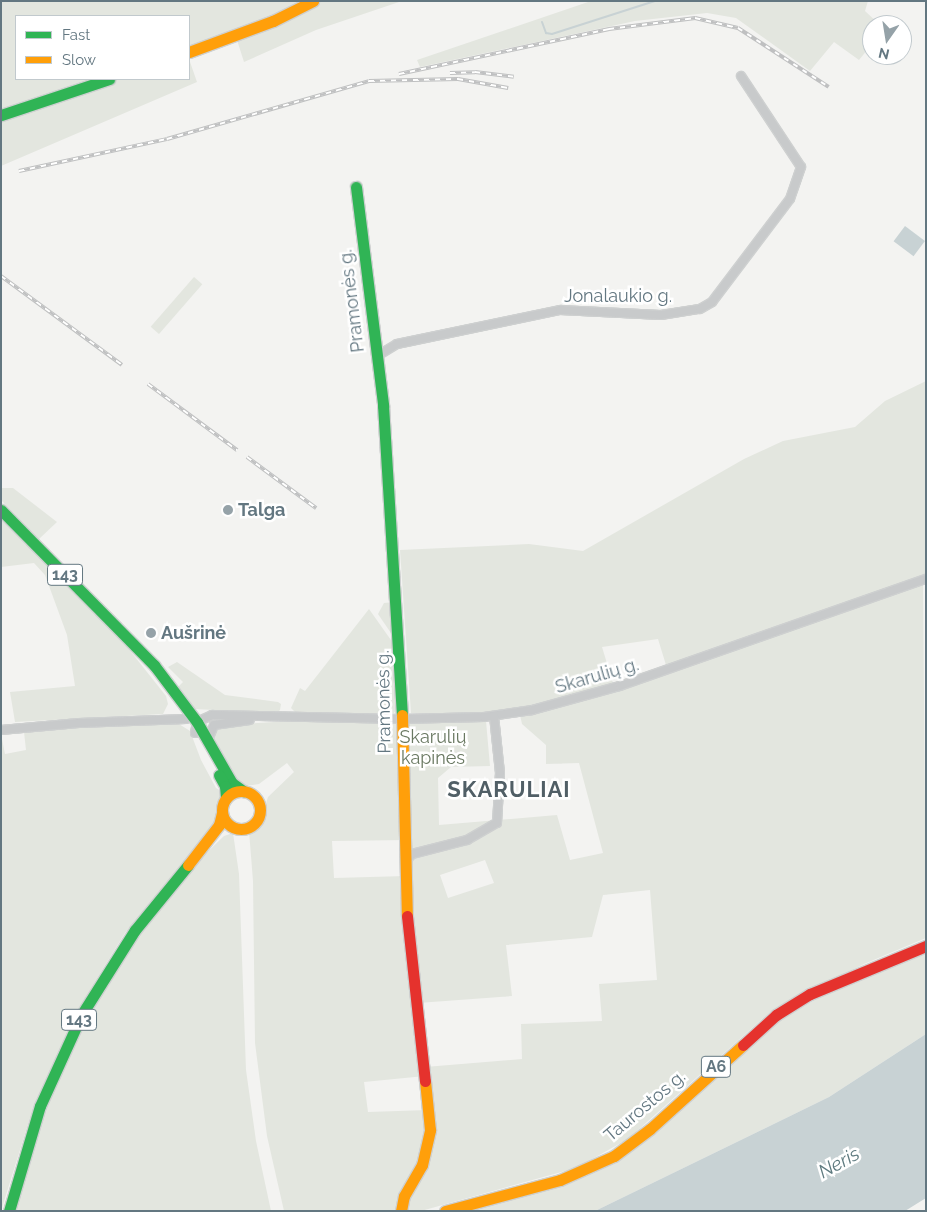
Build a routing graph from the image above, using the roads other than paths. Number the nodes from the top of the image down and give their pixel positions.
1 (313, 1) edge
2 (190, 52) edge
3 (741, 76) dead end
4 (106, 80) edge
5 (1, 115) edge
6 (356, 187) dead end
7 (376, 356) junction
8 (1, 510) edge
9 (926, 579) edge
10 (494, 716) junction
11 (261, 718) junction
12 (401, 719) junction
13 (193, 725) junction
14 (1, 730) edge
15 (208, 741) junction
16 (243, 791) junction
17 (226, 798) junction
18 (222, 813) junction
19 (236, 828) junction
20 (197, 853) junction
21 (408, 859) junction
22 (926, 946) edge
23 (9, 1211) edge
24 (401, 1211) edge
25 (445, 1211) edge

1 - 2 main road
3 - 7 street, Jonalaukio g.
4 - 5 main road
6 - 7 main road, Pramonės g.
7 - 12 main road, Pramonės g.
8 - 13 main road, 143
9 - 10 street, Skarulių g.
10 - 12 street, Skarulių g.
10 - 21 street
11 - 12 street, Skarulių g.
11 - 13 street, Skarulių g.
11 - 15 street, Skarulių g.
12 - 21 main road, Pramonės g.
13 - 14 street, Skarulių g.
13 - 15 main road, 143
13 - 17 main road, 143
15 - 16 main road, 143
16 - 17 main road
16 - 19 main road, 143
17 - 18 main road, 143
18 - 19 main road
18 - 20 main road, 143
19 - 20 main road, 143
20 - 23 main road, 143
21 - 24 main road, Pramonės g.
22 - 25 main road, Taurostos g. / A6

